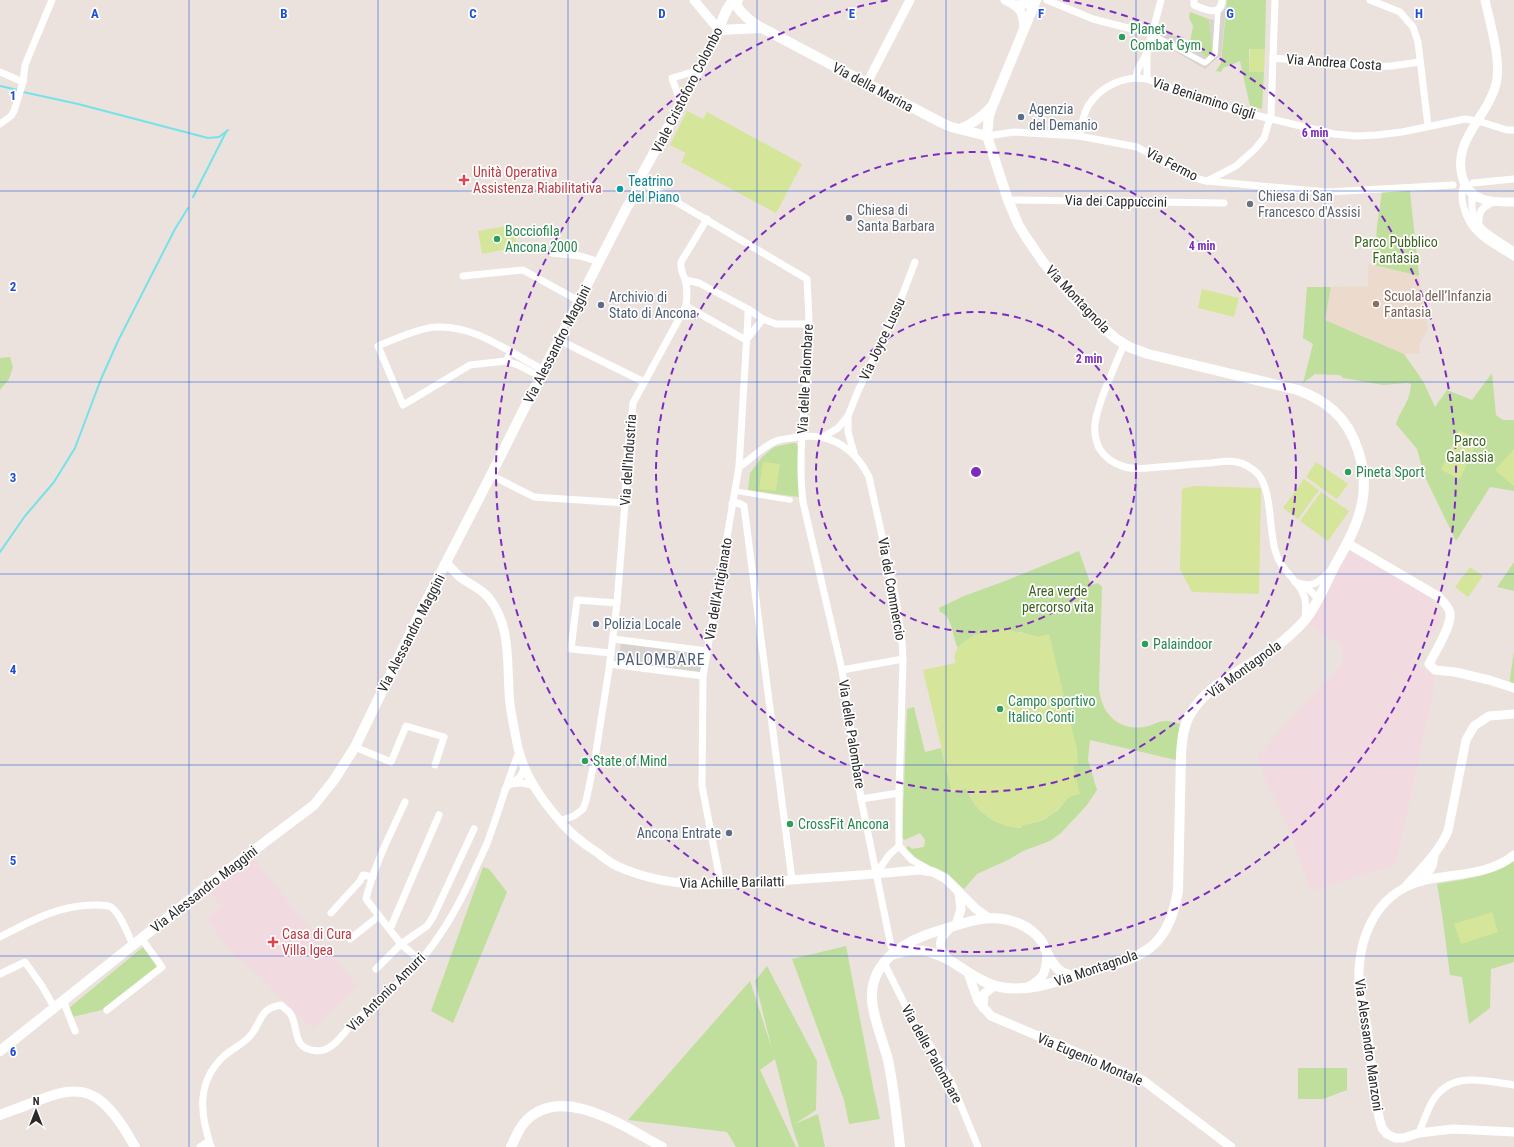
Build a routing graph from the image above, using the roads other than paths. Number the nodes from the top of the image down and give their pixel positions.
1 (52, 0) edge
2 (694, 0) edge
3 (910, 0) edge
4 (1005, 0) edge
5 (1031, 0) edge
6 (1036, 0) edge
7 (1047, 0) edge
8 (1161, 0) edge
9 (1194, 0) edge
10 (1222, 0) edge
11 (1275, 0) edge
12 (1370, 0) edge
13 (1485, 0) edge
14 (736, 2) edge
15 (1016, 5) junction
16 (1218, 10) junction
17 (762, 28) junction
18 (1024, 29) junction
19 (719, 30) junction
20 (1151, 34) junction
21 (1147, 53) junction
22 (1272, 58) junction
23 (1420, 62) junction
24 (699, 70) junction
25 (0, 72) edge
26 (1136, 77) junction
27 (1147, 79) junction
28 (867, 83) junction
29 (23, 85) junction
30 (681, 104) junction
31 (992, 107) junction
32 (1270, 119) junction
33 (1478, 121) junction
34 (0, 124) edge
35 (1428, 126) junction
36 (960, 128) junction
37 (1514, 130) edge
38 (988, 136) junction
39 (1079, 136) junction
40 (1514, 179) edge
41 (640, 180) junction
42 (1206, 181) junction
43 (1469, 183) junction
44 (1453, 185) dead end
45 (1472, 194) junction
46 (1008, 200) junction
47 (1224, 202) dead end
48 (1494, 202) junction
49 (1514, 202) edge
50 (1466, 214) junction
51 (707, 219) junction
52 (1479, 225) junction
53 (1514, 251) edge
54 (552, 253) dead end
55 (1514, 257) edge
56 (600, 262) junction
57 (915, 262) dead end
58 (463, 276) dead end
59 (686, 280) junction
60 (579, 301) junction
61 (686, 306) junction
62 (748, 309) junction
63 (763, 319) junction
64 (809, 324) junction
65 (559, 340) junction
66 (746, 340) junction
67 (1124, 344) junction
68 (511, 352) junction
69 (506, 361) junction
70 (542, 373) junction
71 (644, 382) junction
72 (848, 416) junction
73 (838, 428) junction
74 (848, 432) junction
75 (802, 436) junction
76 (823, 437) junction
77 (837, 442) junction
78 (854, 453) junction
79 (739, 467) junction
80 (491, 475) junction
81 (735, 491) junction
82 (790, 500) dead end
83 (625, 503) junction
84 (732, 504) junction
85 (1347, 543) junction
86 (446, 562) junction
87 (1334, 568) junction
88 (440, 574) junction
89 (461, 578) junction
90 (1294, 582) junction
91 (1305, 586) junction
92 (1304, 594) junction
93 (1319, 599) junction
94 (617, 603) junction
95 (1305, 620) junction
96 (613, 639) junction
97 (708, 651) junction
98 (611, 653) junction
99 (903, 659) junction
100 (610, 664) junction
101 (842, 670) junction
102 (703, 676) junction
103 (1514, 688) edge
104 (1514, 714) edge
105 (355, 746) junction
106 (519, 752) junction
107 (435, 765) dead end
108 (524, 769) junction
109 (508, 783) junction
110 (532, 785) junction
111 (899, 793) junction
112 (861, 799) junction
113 (405, 802) dead end
114 (439, 816) dead end
115 (559, 821) junction
116 (474, 830) dead end
117 (899, 846) junction
118 (889, 855) junction
119 (1434, 855) junction
120 (1514, 855) edge
121 (873, 860) junction
122 (1432, 866) junction
123 (1422, 869) junction
124 (933, 872) junction
125 (876, 874) junction
126 (373, 877) junction
127 (1439, 878) junction
128 (792, 880) junction
129 (360, 881) junction
130 (1422, 881) junction
131 (721, 884) junction
132 (369, 885) junction
133 (1404, 888) junction
134 (959, 893) junction
135 (331, 913) dead end
136 (379, 916) junction
137 (989, 918) junction
138 (953, 926) junction
139 (390, 928) junction
140 (0, 937) edge
141 (141, 938) junction
142 (350, 939) dead end
143 (401, 944) junction
144 (133, 945) junction
145 (1047, 954) junction
146 (888, 955) junction
147 (948, 960) junction
148 (421, 961) junction
149 (376, 969) dead end
150 (0, 974) edge
151 (968, 974) junction
152 (1072, 976) junction
153 (994, 986) junction
154 (1026, 987) junction
155 (63, 1000) junction
156 (54, 1007) junction
157 (983, 1008) junction
158 (107, 1010) dead end
159 (75, 1031) dead end
160 (0, 1051) edge
161 (1514, 1085) edge
162 (0, 1115) edge
163 (1514, 1132) edge
164 (1419, 1133) junction
165 (208, 1139) junction
166 (1394, 1143) edge
167 (201, 1146) edge
168 (135, 1147) edge
169 (211, 1147) edge
170 (511, 1147) edge
171 (662, 1147) edge
172 (900, 1147) edge
173 (978, 1147) edge
174 (1231, 1147) edge

1 - 29 street
2 - 19 street
3 - 28 street
4 - 15 street
5 - 15 street
6 - 18 main road, Via Montagnola
7 - 20 street
8 - 20 street
9 - 16 street
10 - 16 street
11 - 22 street
12 - 23 street
13 - 33 street
14 - 17 main road, Via della Marina
14 - 19 main road, Viale Cristoforo Colombo
15 - 18 street
16 - 20 street
17 - 19 main road
17 - 28 main road, Via della Marina
18 - 31 main road, Via Montagnola
19 - 24 main road, Viale Cristoforo Colombo
20 - 21 street
21 - 26 street
21 - 27 street
22 - 23 street, Via Andrea Costa
22 - 32 street
23 - 35 street
24 - 30 main road, Viale Cristoforo Colombo
24 - 30 street
25 - 29 street
26 - 27 street, Via Beniamino Gigli
26 - 39 street, Via Beniamino Gigli
27 - 32 street, Via Beniamino Gigli
28 - 36 main road, Via della Marina
29 - 34 street
30 - 41 main road, Viale Cristoforo Colombo
31 - 36 main road
31 - 38 main road, Via Montagnola
32 - 35 street, Via Beniamino Gigli
32 - 42 street
33 - 35 street, Via Beniamino Gigli
33 - 37 street, Via Beniamino Gigli
33 - 43 street
36 - 38 main road, Via della Marina
38 - 39 street, Via Fermo
38 - 46 main road, Via Montagnola
39 - 42 street, Via Fermo
40 - 43 street
41 - 51 street, Via delle Palombare
41 - 56 main road, Via Alessandro Maggini
42 - 44 street, Via Fermo
43 - 45 street
43 - 50 street
45 - 48 street
45 - 50 street
45 - 52 street
46 - 47 street, Via dei Cappuccini
46 - 67 main road, Via Montagnola
48 - 49 street
48 - 52 street
50 - 55 street
51 - 59 street
51 - 64 street, Via delle Palombare
52 - 53 street
54 - 56 street
56 - 60 main road, Via Alessandro Maggini
57 - 72 street, Via Joyce Lussu
58 - 60 street
59 - 61 street
59 - 62 street
60 - 65 main road, Via Alessandro Maggini
61 - 66 street
61 - 71 street, Via dell'Industria
62 - 63 street
62 - 66 street, Via dell'Artigianato
63 - 64 street
63 - 66 street
64 - 75 street, Via delle Palombare
65 - 70 main road, Via Alessandro Maggini
65 - 71 street
66 - 79 street, Via dell'Artigianato
67 - 85 main road, Via Montagnola
67 - 90 street
68 - 69 street
68 - 69 street
68 - 70 street
69 - 70 street
70 - 80 main road, Via Alessandro Maggini
71 - 83 street, Via dell'Industria
72 - 73 street, Via Joyce Lussu
72 - 74 street, Via Joyce Lussu
73 - 76 street, Via Joyce Lussu
73 - 77 street
74 - 77 street
74 - 78 street, Via Joyce Lussu
75 - 76 street, Via del Commercio
75 - 79 street, Via del Commercio
75 - 101 street, Via delle Palombare
76 - 77 street, Via del Commercio
77 - 78 street, Via del Commercio
78 - 99 street, Via del Commercio
79 - 81 street, Via dell'Artigianato
80 - 83 street
80 - 86 main road, Via Alessandro Maggini
81 - 82 street
81 - 84 street, Via dell'Artigianato
83 - 94 street, Via dell'Industria
84 - 97 street, Via dell'Artigianato
84 - 128 street
85 - 87 main road, Via Montagnola
85 - 103 street
86 - 88 main road, Via Alessandro Maggini
86 - 89 street, Via Achille Barilatti
87 - 91 street
87 - 93 main road, Via Montagnola
88 - 89 street, Via Achille Barilatti
88 - 105 main road, Via Alessandro Maggini
89 - 106 street, Via Achille Barilatti
90 - 91 street
90 - 92 street
91 - 93 street
92 - 93 street
92 - 95 street
93 - 95 main road, Via Montagnola
94 - 96 street, Via dell'Industria
94 - 98 street
95 - 152 main road, Via Montagnola
96 - 97 street
96 - 98 street, Via dell'Industria
97 - 102 street, Via dell'Artigianato
98 - 100 street, Via dell'Industria
99 - 101 street, Via delle Palombare
99 - 111 street, Via del Commercio
100 - 102 street
100 - 115 street, Via dell'Industria
101 - 112 street, Via delle Palombare
102 - 131 street, Via dell'Artigianato
104 - 119 street, Via Alessandro Manzoni
105 - 107 street
105 - 141 main road, Via Alessandro Maggini
106 - 108 street, Via Achille Barilatti
106 - 109 street, Via Antonio Amurri
108 - 109 street, Via Antonio Amurri
108 - 110 street, Via Achille Barilatti
109 - 110 street
109 - 148 street, Via Antonio Amurri
110 - 115 street, Via Achille Barilatti
111 - 112 street, Via delle Palombare
111 - 117 street, Via del Commercio
112 - 121 street, Via delle Palombare
113 - 126 street
114 - 139 street
115 - 131 street, Via Achille Barilatti
116 - 143 street
117 - 118 street
117 - 124 street, Via Achille Barilatti
118 - 121 street
118 - 125 street
119 - 122 street, Via Alessandro Manzoni
119 - 123 street, Via Alessandro Manzoni
120 - 127 street
121 - 125 street, Via delle Palombare
122 - 127 street
122 - 130 street, Via Alessandro Manzoni
123 - 130 street
123 - 133 street, Via Alessandro Manzoni
124 - 125 street, Via Achille Barilatti
124 - 134 street, Via Achille Barilatti
125 - 128 street, Via Achille Barilatti
125 - 146 street, Via delle Palombare
126 - 129 street
126 - 132 street
127 - 130 street
128 - 131 street, Via Achille Barilatti
129 - 132 street
129 - 135 street
130 - 133 street, Via Alessandro Manzoni
132 - 136 street
133 - 166 street, Via Alessandro Manzoni
134 - 137 street, Via Achille Barilatti
134 - 138 street
136 - 139 street
136 - 142 street
137 - 138 main road
137 - 145 main road
138 - 146 main road
138 - 147 street
139 - 143 street
140 - 144 street
141 - 144 main road, Via Alessandro Maggini
141 - 158 street, Via Alessandro Maggini
143 - 148 street
143 - 149 street
144 - 155 main road, Via Alessandro Maggini
145 - 152 main road
145 - 154 street
146 - 147 main road, Via Montagnola
146 - 172 main road
146 - 173 street, Via delle Palombare
147 - 151 main road, Via Montagnola
148 - 165 street, Via Antonio Amurri
150 - 156 street
151 - 153 main road, Via Montagnola
151 - 157 street, Via Eugenio Montale
152 - 154 main road, Via Montagnola
153 - 154 main road, Via Montagnola
153 - 157 street
155 - 156 main road, Via Alessandro Maggini
155 - 159 street
156 - 160 main road, Via Alessandro Maggini
157 - 174 street, Via Eugenio Montale
161 - 164 street
162 - 168 main road
163 - 164 street, Via Alessandro Manzoni
164 - 166 street, Via Alessandro Manzoni
165 - 167 street
165 - 169 street
167 - 169 street
170 - 171 main road

